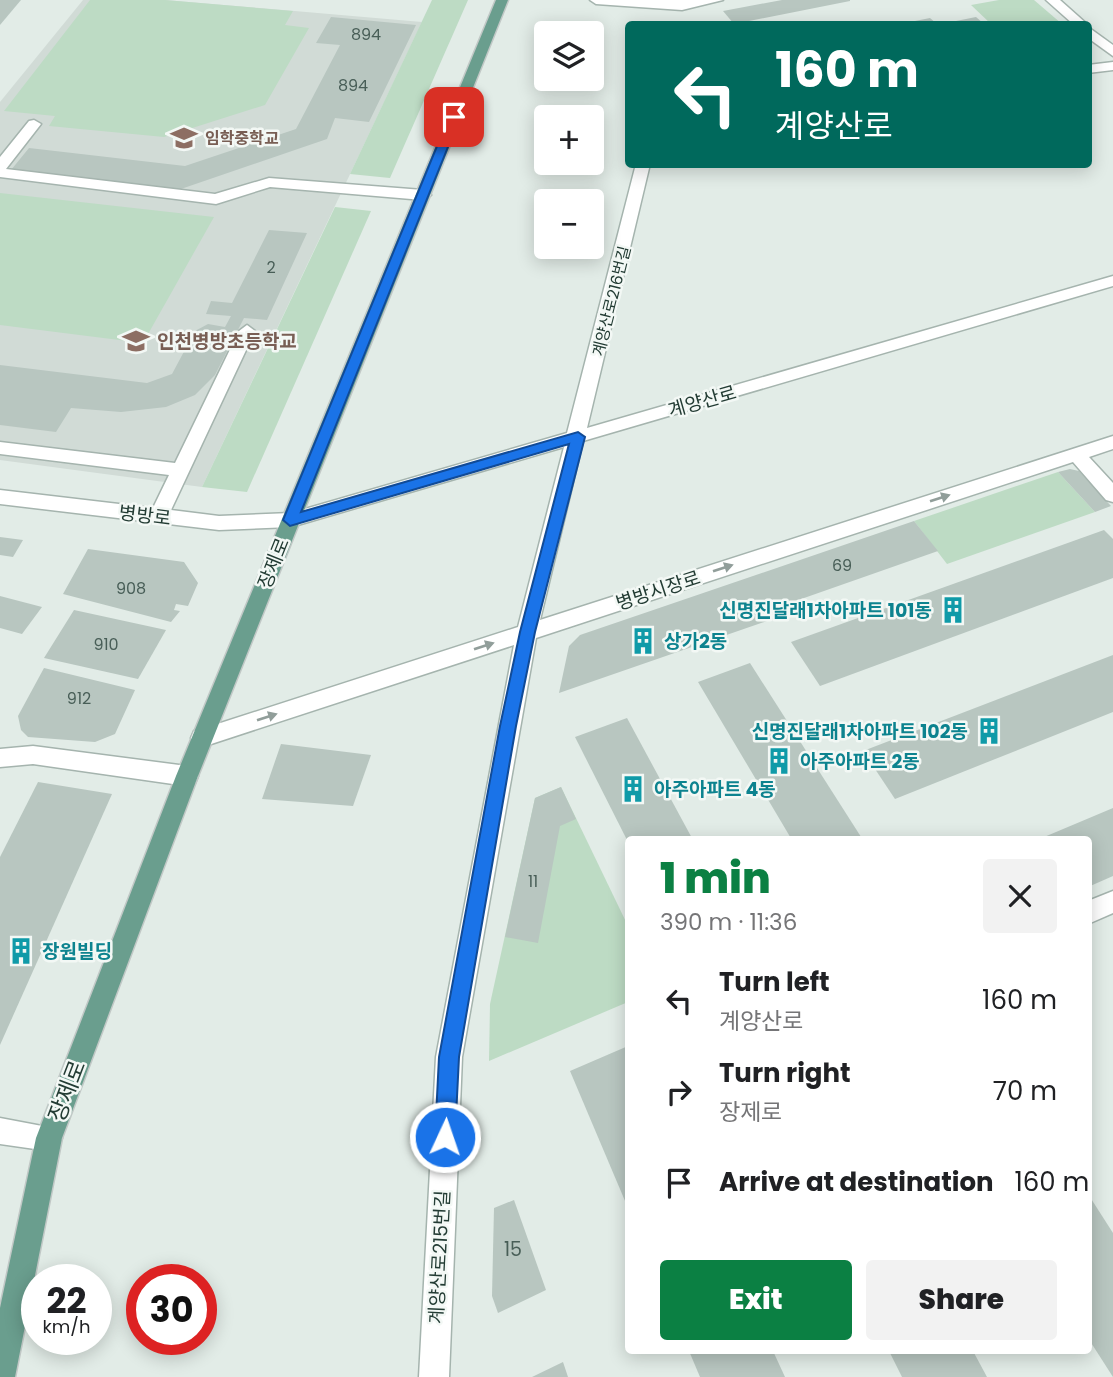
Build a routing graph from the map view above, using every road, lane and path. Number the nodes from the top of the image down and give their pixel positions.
1 (502, 0) edge
2 (596, 0) edge
3 (717, 0) edge
4 (1052, 0) edge
5 (685, 3) edge
6 (678, 21) edge
7 (1076, 21) edge
8 (1092, 34) edge
9 (1113, 52) edge
10 (1113, 66) edge
11 (1092, 69) edge
12 (34, 124) dead end
13 (0, 167) edge
14 (642, 168) edge
15 (0, 173) edge
16 (423, 195) junction
17 (1113, 281) edge
18 (247, 331) dead end
19 (578, 437) junction
20 (1113, 442) edge
21 (0, 448) edge
22 (1076, 454) junction
23 (181, 470) junction
24 (1113, 495) edge
25 (0, 497) edge
26 (158, 517) junction
27 (290, 520) junction
28 (527, 632) junction
29 (202, 738) junction
30 (0, 758) edge
31 (187, 776) junction
32 (1113, 902) edge
33 (1092, 911) edge
34 (0, 1131) edge
35 (49, 1138) junction
36 (1, 1377) edge
37 (433, 1377) edge

1 - 16 main road, 장제로
2 - 5 street
3 - 5 street
4 - 7 street
5 - 6 street
8 - 9 street
10 - 11 street
12 - 13 street
14 - 19 street, 계양산로216번길
15 - 16 street
16 - 27 main road, 장제로
17 - 19 street, 계양산로
18 - 23 street
19 - 27 street, 계양산로
19 - 28 street, 계양산로215번길
20 - 22 street, 병방시장로
21 - 23 street
22 - 24 street
28 -> 22 street, 병방시장로
23 - 26 street
25 - 26 street, 병방로
26 - 27 street, 병방로
27 - 29 main road, 장제로
29 -> 28 street, 병방시장로
28 - 37 street, 계양산로215번길
29 - 31 main road, 장제로
30 - 31 street
31 - 35 main road, 장제로
32 - 33 street
34 - 35 street
35 - 36 main road, 장제로

